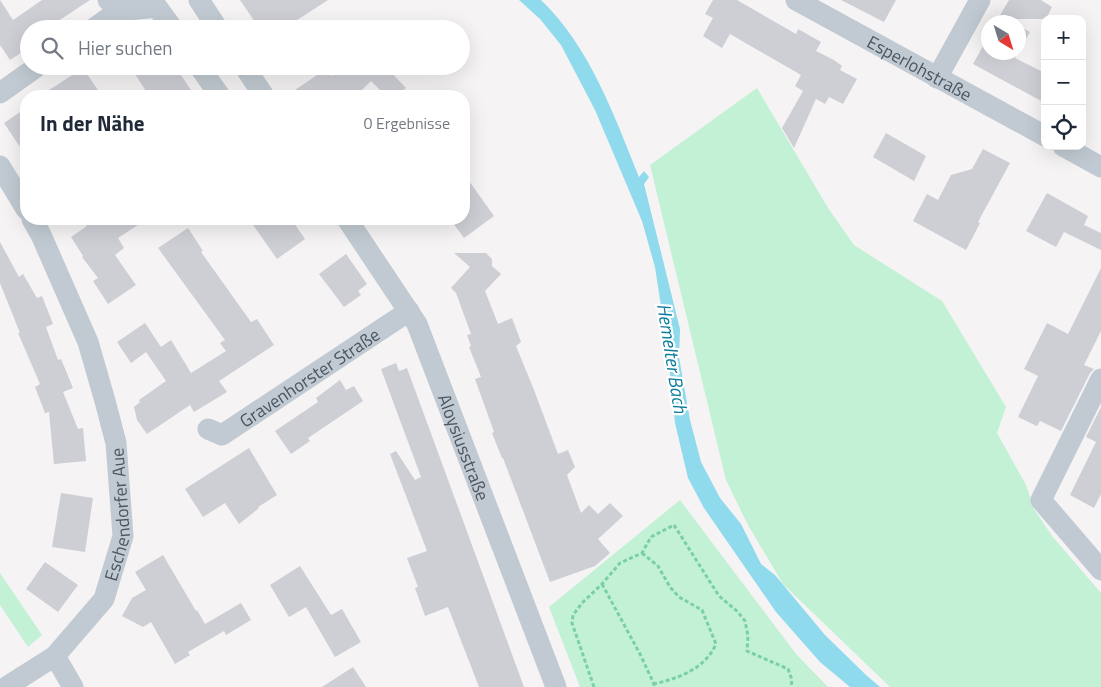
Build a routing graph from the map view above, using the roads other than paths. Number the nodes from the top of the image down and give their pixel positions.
1 (199, 0) edge
2 (796, 0) edge
3 (980, 0) edge
4 (159, 3) edge
5 (113, 5) edge
6 (100, 20) edge
7 (168, 20) edge
8 (212, 20) edge
9 (25, 75) edge
10 (205, 75) edge
11 (250, 75) edge
12 (937, 78) junction
13 (216, 90) edge
14 (260, 90) edge
15 (0, 93) edge
16 (1041, 134) edge
17 (1070, 150) edge
18 (0, 166) edge
19 (1101, 167) edge
20 (20, 200) edge
21 (36, 225) edge
22 (351, 225) edge
23 (409, 311) junction
24 (1101, 379) edge
25 (208, 428) dead end
26 (1101, 570) edge
27 (55, 656) junction
28 (6, 687) edge
29 (72, 687) edge
30 (556, 687) edge

1 - 8 street
2 - 12 street, Esperlohstraße
3 - 12 street
4 - 5 street
4 - 7 street
5 - 6 street
9 - 15 street
10 - 13 street
11 - 14 street
12 - 16 street, Esperlohstraße
17 - 19 street
18 - 20 street
21 - 27 street, Eschendorfer Aue
22 - 23 street, Aloysiusstraße
23 - 25 street, Gravenhorster Straße
23 - 30 street, Aloysiusstraße
24 - 26 street
27 - 28 street, Eschendorfer Aue
27 - 29 street

